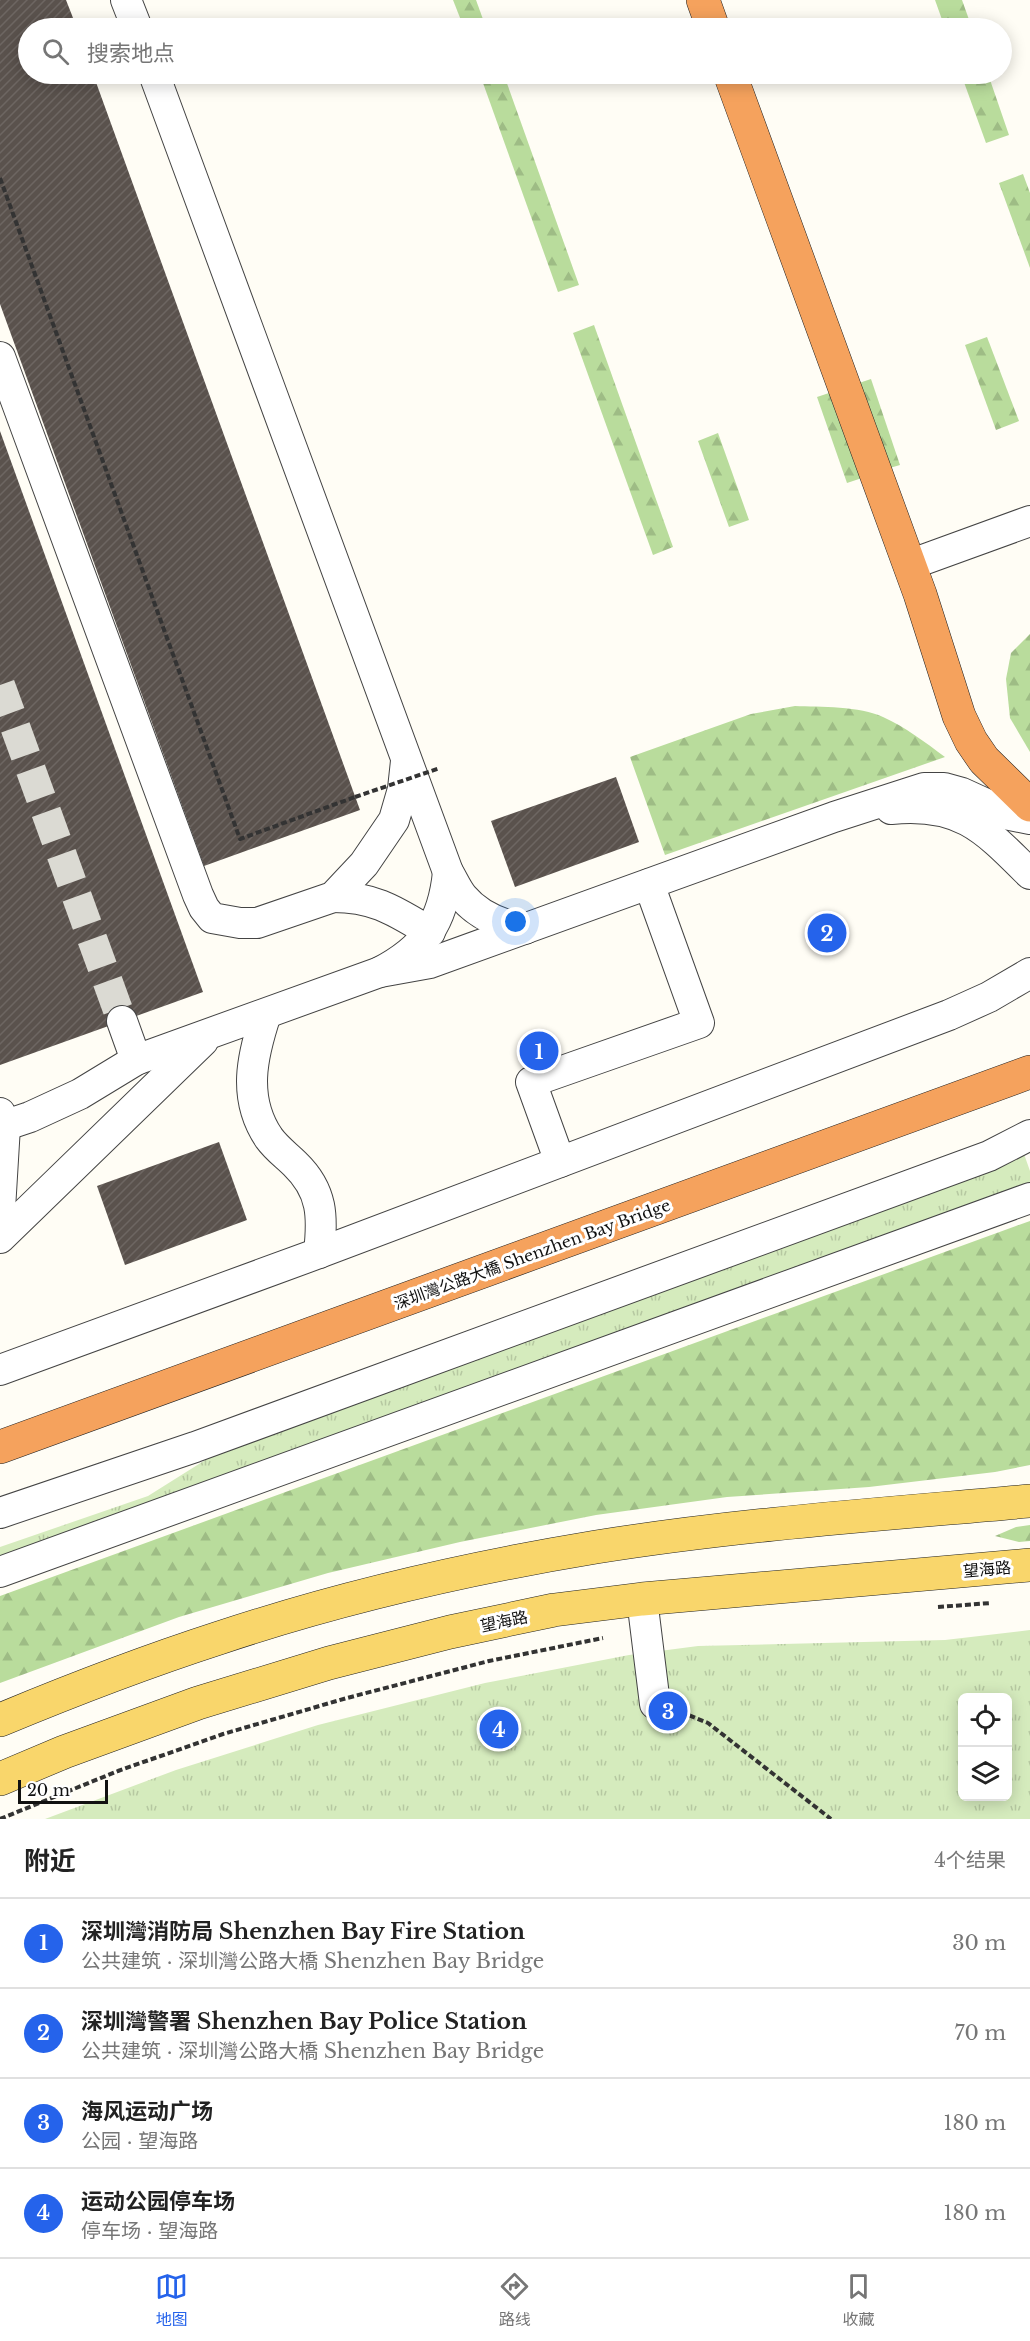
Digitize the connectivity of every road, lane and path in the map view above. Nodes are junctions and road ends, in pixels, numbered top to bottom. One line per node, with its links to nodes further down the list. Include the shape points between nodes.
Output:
1 (126, 0): 3 (lane)
2 (703, 0): 4 (highway)
3 (133, 18)
4 (709, 18)
5 (158, 84): 11 (lane)
6 (734, 84): 10 (highway)
7 (0, 178): 12 (path, bridge, via 240,839)
8 (0, 357): 19 (lane, via 204,908 212,918 257,923)
9 (1030, 521): 10 (lane)
10 (909, 565): 13 (highway, via 950,691 971,741 984,760)
11 (406, 755): 16 (lane); 19 (lane, via 403,789 394,820 364,864)
12 (440, 768)
13 (1030, 805)
14 (834, 818): 15 (lane, via 901,794 944,788 1010,815); 17 (lane, via 902,808 945,811 982,829); 18 (lane)
15 (1030, 819)
16 (448, 872): 20 (lane, via 462,896 482,913); 21 (lane, via 441,912)
17 (1030, 874)
18 (649, 884): 20 (lane); 31 (lane, via 699,1023 531,1082)
19 (333, 897): 21 (lane, via 373,901)
20 (525, 929): 22 (lane, via 430,963)
21 (430, 932): 22 (lane, via 402,961)
22 (380, 972): 24 (lane)
23 (1030, 973): 31 (lane, via 949,1015)
24 (266, 1014): 26 (lane); 35 (lane, via 252,1062 254,1101 268,1137 315,1190 321,1207)
25 (122, 1021): 27 (lane)
26 (209, 1035): 27 (lane); 34 (lane)
27 (136, 1060): 29 (lane, via 80,1094)
28 (1030, 1072): 37 (highway, 深圳灣公路大橋 Shenzhen Bay Bridge)
29 (2, 1122): 33 (lane)
30 (1030, 1135): 39 (lane, via 967,1165 195,1447)
31 (560, 1162): 35 (lane)
32 (1030, 1198): 41 (lane)
33 (0, 1209)
34 (0, 1238)
35 (319, 1253): 36 (lane)
36 (0, 1370)
37 (13, 1438)
38 (1030, 1501): 46 (main road, via 717,1531 506,1564 376,1593 221,1637)
39 (0, 1513)
40 (1030, 1565): 44 (main road, 望海路)
41 (0, 1572)
42 (994, 1602): 43 (path)
43 (937, 1608)
44 (644, 1614): 45 (lane); 47 (main road, 望海路, via 554,1610 329,1663 198,1703); 48 (path, via 223,1734)
45 (655, 1704): 49 (path, via 708,1724)
46 (0, 1720)
47 (0, 1779)
48 (0, 1819)
49 (831, 1819)

